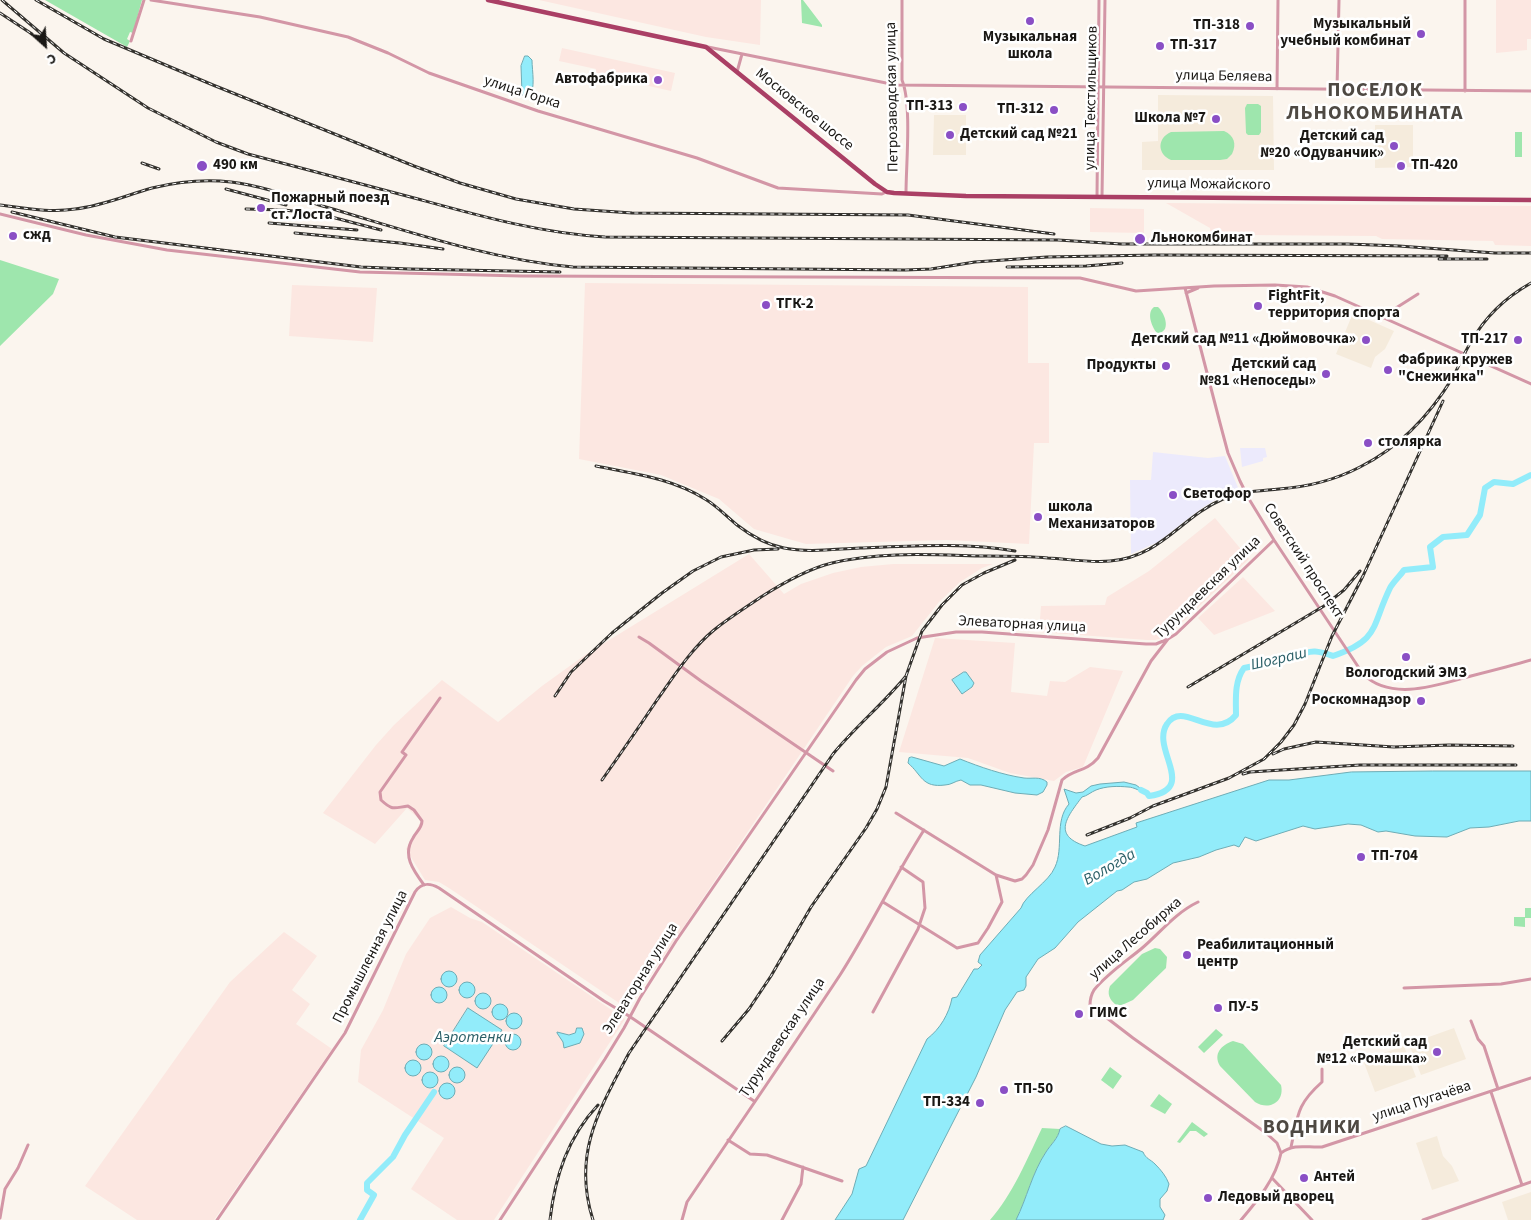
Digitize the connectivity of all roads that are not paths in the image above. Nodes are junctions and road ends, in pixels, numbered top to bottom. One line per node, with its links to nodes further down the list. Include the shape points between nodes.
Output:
1 (144, 0): 10 (street)
2 (151, 0): 21 (street, улица Горка, via 260,17 348,37 429,73 538,111 697,158 778,188)
3 (488, 0): 11 (main road, Московское шоссе)
4 (902, 0): 14 (street, Петрозаводская улица)
5 (1099, 0): 15 (street, улица Текстильщиков)
6 (1105, 0): 16 (street, улица Текстильщиков)
7 (1278, 0): 17 (street)
8 (1338, 0): 18 (street)
9 (1465, 0): 20 (street)
10 (132, 40)
11 (706, 47): 12 (street, Московское шоссе); 13 (main road, Московское шоссе)
12 (742, 54): 13 (street); 14 (street, Московское шоссе)
13 (736, 72): 21 (main road, Московское шоссе)
14 (904, 86): 15 (street, Московское шоссе); 22 (street, Петрозаводская улица)
15 (1098, 86): 16 (street, улица Беляева); 23 (street, улица Текстильщиков)
16 (1103, 86): 17 (street, улица Беляева); 23 (street, улица Текстильщиков)
17 (1277, 89): 18 (street, улица Беляева)
18 (1337, 90): 20 (street, улица Беляева)
19 (1531, 90): 20 (street, улица Беляева)
20 (1465, 91)
21 (886, 192): 22 (main road, улица Можайского)
22 (906, 194): 23 (main road, улица Можайского)
23 (1100, 197): 24 (main road, улица Можайского)
24 (1531, 200)
25 (0, 214): 27 (street, via 167,250 360,272 521,276 1080,278 1136,291)
26 (1203, 286): 27 (street); 28 (street); 30 (street, via 1307,287)
27 (1185, 288): 28 (street, Советский проспект)
28 (1186, 293): 32 (street, Советский проспект, via 1228,452 1245,492)
29 (1418, 294): 30 (street)
30 (1384, 318): 31 (street)
31 (1531, 384)
32 (1274, 540): 34 (street, Турундаевская улица); 35 (street, Советский проспект, via 1363,674 1373,682 1390,687 1418,688)
33 (639, 637): 37 (street)
34 (1168, 639): 37 (street, Элеваторная улица, via 1146,644 969,632 920,637 901,644 865,669); 42 (street, Турундаевская улица, via 1151,661 1098,758 1084,770 1069,774 1062,780 1048,830 1026,875 1015,881)
35 (1531, 660)
36 (440, 698): 43 (street, via 402,752 406,755 380,792 381,800 389,807 408,806 422,821 407,853)
37 (806, 752): 38 (street); 50 (street, Элеваторная улица, via 676,941)
38 (833, 771)
39 (896, 813): 40 (street)
40 (924, 830): 41 (street, Турундаевская улица); 42 (street)
41 (901, 867): 44 (street, Турундаевская улица); 46 (street, via 923,882 925,908)
42 (996, 875): 46 (street, via 1002,902 978,942 958,948)
43 (424, 885): 50 (street, Промышленная улица, via 440,888); 67 (street, Промышленная улица, via 416,892 336,1047)
44 (882, 902): 46 (street); 56 (street, Турундаевская улица, via 841,973)
45 (1198, 902): 60 (street, улица Лесобиржа, via 1185,908 1112,972 1093,992 1090,1005 1266,1133)
46 (919, 925): 49 (street)
47 (1531, 979): 48 (street, via 1501,984)
48 (1404, 988)
49 (873, 1012)
50 (629, 1016): 56 (street, Промышленная улица); 68 (street, Элеваторная улица, via 605,1059)
51 (1471, 1021): 54 (street, via 1484,1046)
52 (1322, 1069): 59 (street, via 1322,1082 1303,1101)
53 (1531, 1078): 54 (street, улица Пугачёва)
54 (1498, 1089): 55 (street, улица Пугачёва)
55 (1491, 1092): 59 (street, улица Пугачёва, via 1322,1147); 65 (street)
56 (754, 1101): 57 (street, Турундаевская улица)
57 (728, 1140): 61 (street, via 750,1154 767,1155); 69 (street, Турундаевская улица, via 687,1202)
58 (28, 1145): 66 (street, via 5,1189)
59 (1291, 1147): 60 (street, улица Пугачёва)
60 (1282, 1152): 62 (street)
61 (803, 1167): 63 (street); 70 (street, via 801,1184)
62 (1272, 1178): 71 (street); 72 (street)
63 (842, 1181)
64 (1531, 1182): 65 (street)
65 (1522, 1185): 73 (street)
66 (0, 1218)
67 (217, 1220)
68 (500, 1220)
69 (682, 1220)
70 (782, 1220)
71 (1241, 1220)
72 (1312, 1220)
73 (1423, 1220)

